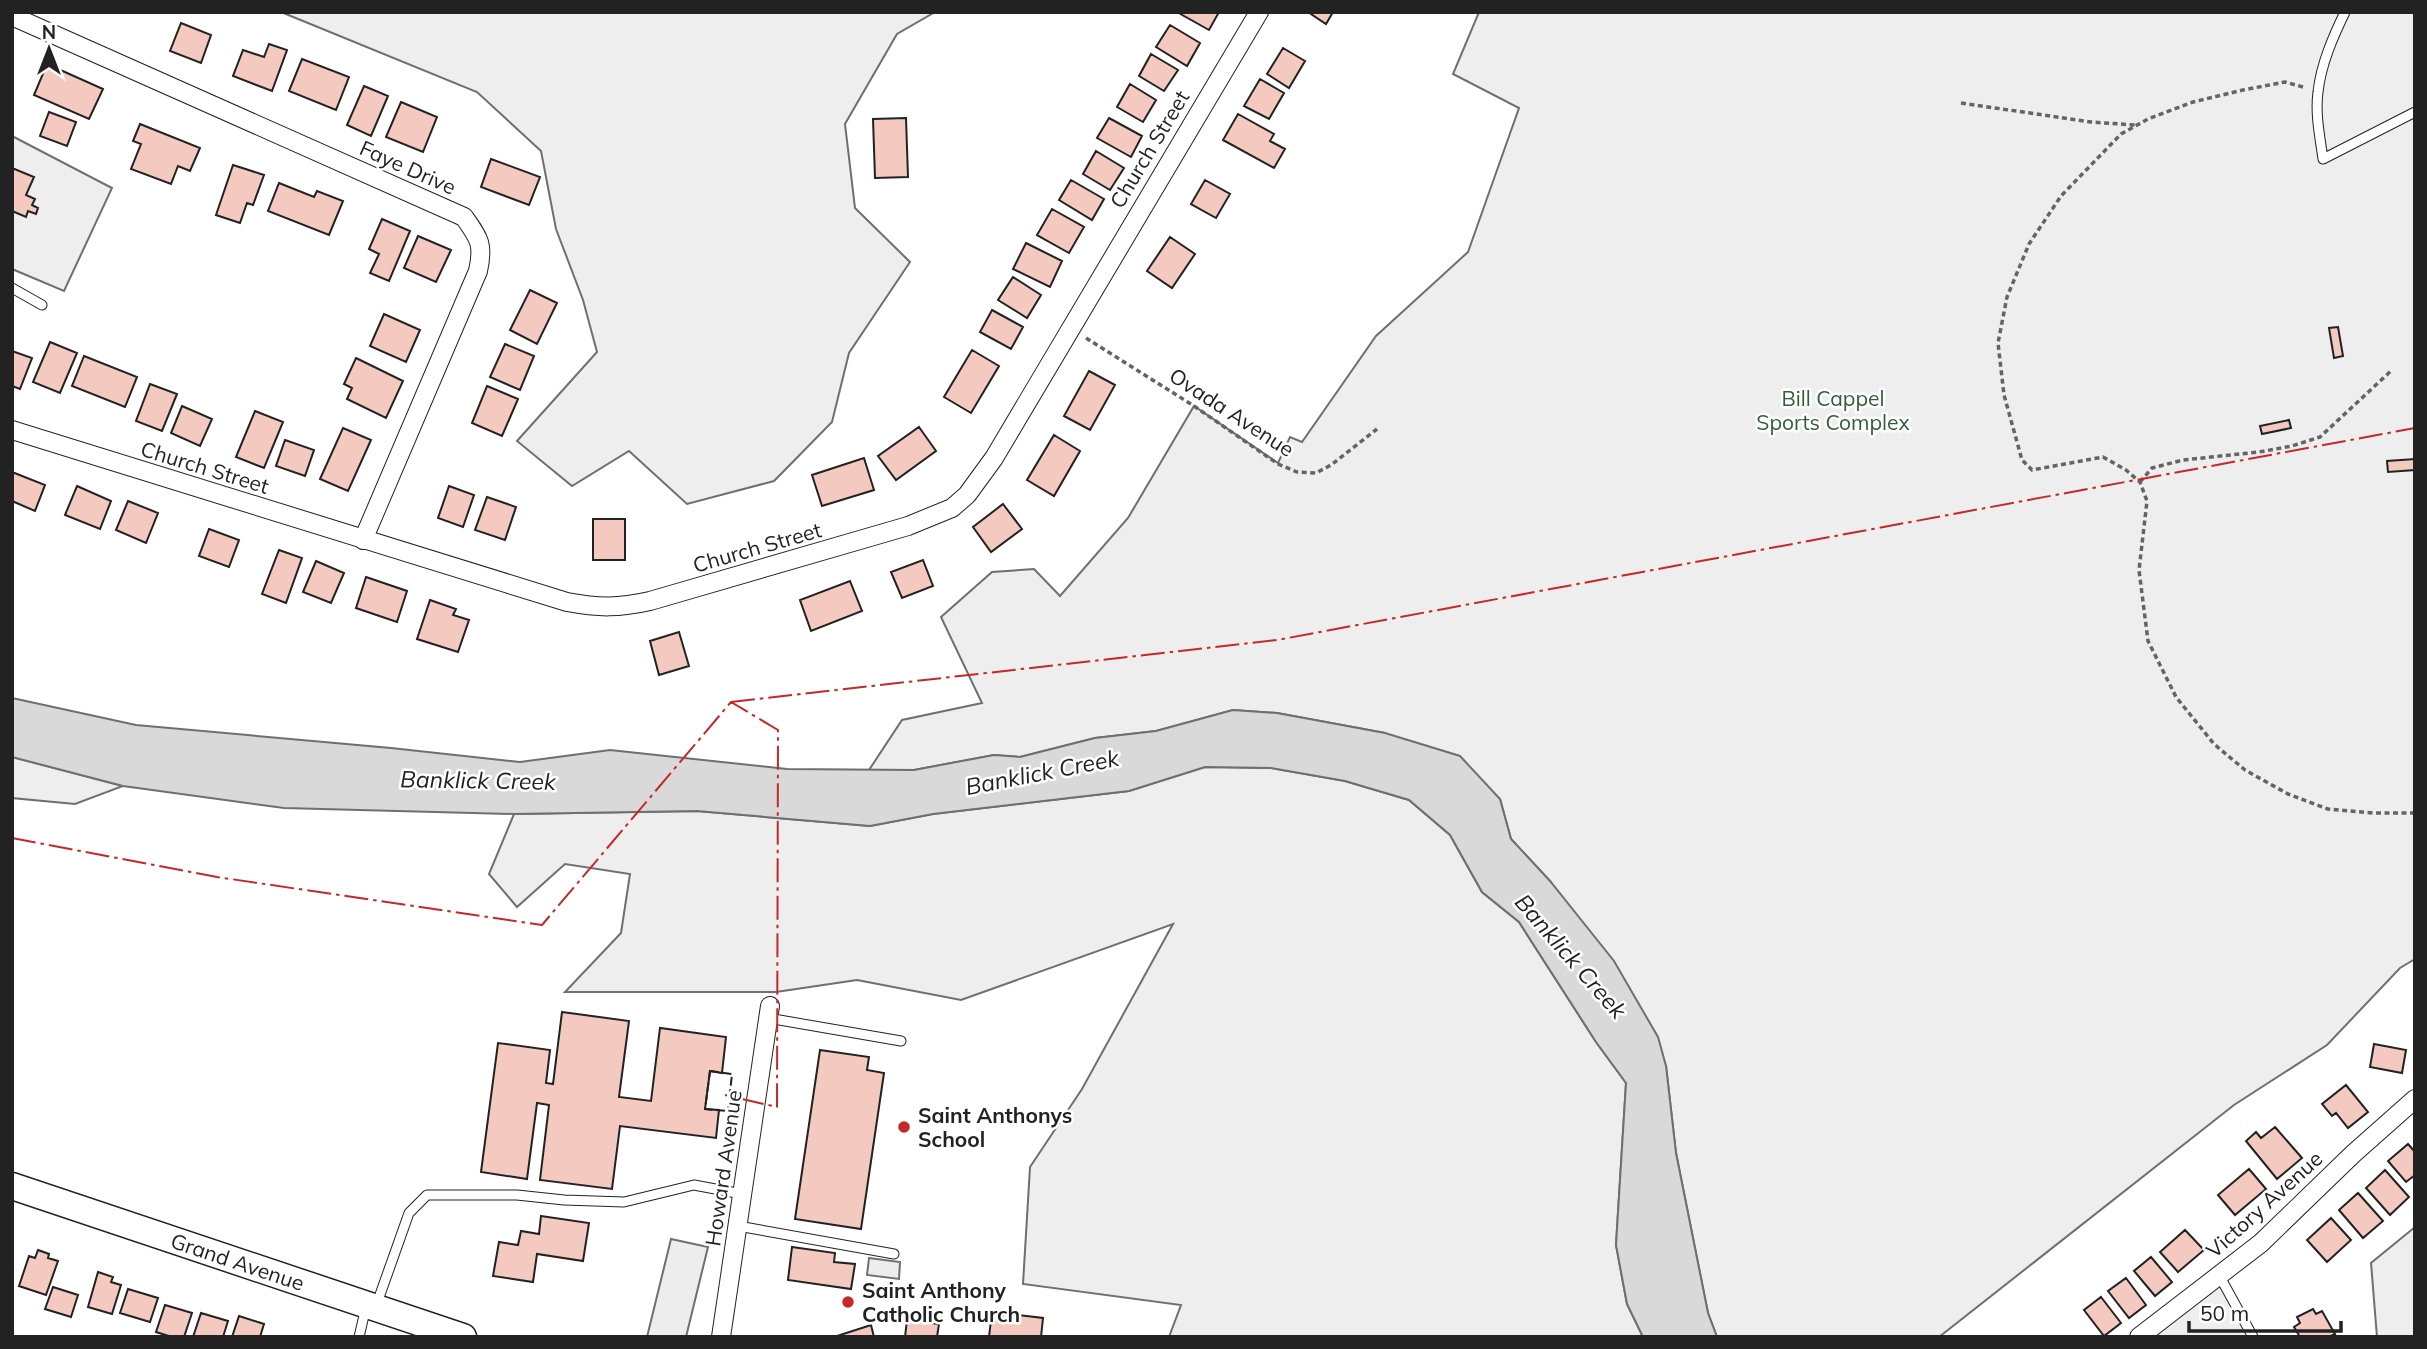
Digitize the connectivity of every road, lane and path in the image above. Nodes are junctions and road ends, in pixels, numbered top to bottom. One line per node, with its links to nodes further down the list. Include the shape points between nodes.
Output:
1 (1259, 12): 10 (street, Church Street)
2 (2345, 12): 4 (lane, via 2326,57)
3 (12, 16): 15 (street, Faye Drive, via 464,217 480,239 478,271)
4 (2318, 92): 6 (lane, via 2323,159); 7 (path, via 2285,82 2193,102)
5 (1961, 103): 7 (path)
6 (2415, 112)
7 (2137, 125): 14 (path, via 2121,134 2061,196 2029,244 2007,297 1998,343 2004,395 2022,460 2032,470 2103,457)
8 (12, 288): 9 (lane)
9 (42, 305)
10 (1070, 328): 12 (path, Ovada Avenue, via 1297,472 1316,473 1331,465); 15 (street, Church Street, via 994,458 967,495 952,508 908,526 650,601 599,608)
11 (2392, 370): 14 (path, via 2320,437 2259,452 2183,460 2152,468)
12 (1377, 429)
13 (12, 430): 15 (street, Church Street)
14 (2140, 482): 16 (path, via 2147,501 2139,570 2148,640 2176,697 2214,744 2288,794 2328,809)
15 (363, 540)
16 (2415, 813)
17 (769, 1012): 18 (lane); 21 (street, Howard Avenue)
18 (901, 1041)
19 (2415, 1098): 24 (street, Victory Avenue, via 2261,1243)
20 (12, 1186): 25 (street, Grand Avenue)
21 (742, 1194): 22 (street, Howard Avenue); 25 (lane, via 694,1185 624,1202 427,1195 409,1213)
22 (738, 1226): 23 (lane); 28 (street, Howard Avenue)
23 (894, 1254)
24 (2219, 1275): 29 (street, Victory Avenue); 30 (lane)
25 (371, 1307): 26 (lane); 27 (street, Grand Avenue)
26 (359, 1337)
27 (463, 1337)
28 (721, 1337)
29 (2138, 1337)
30 (2253, 1337)

